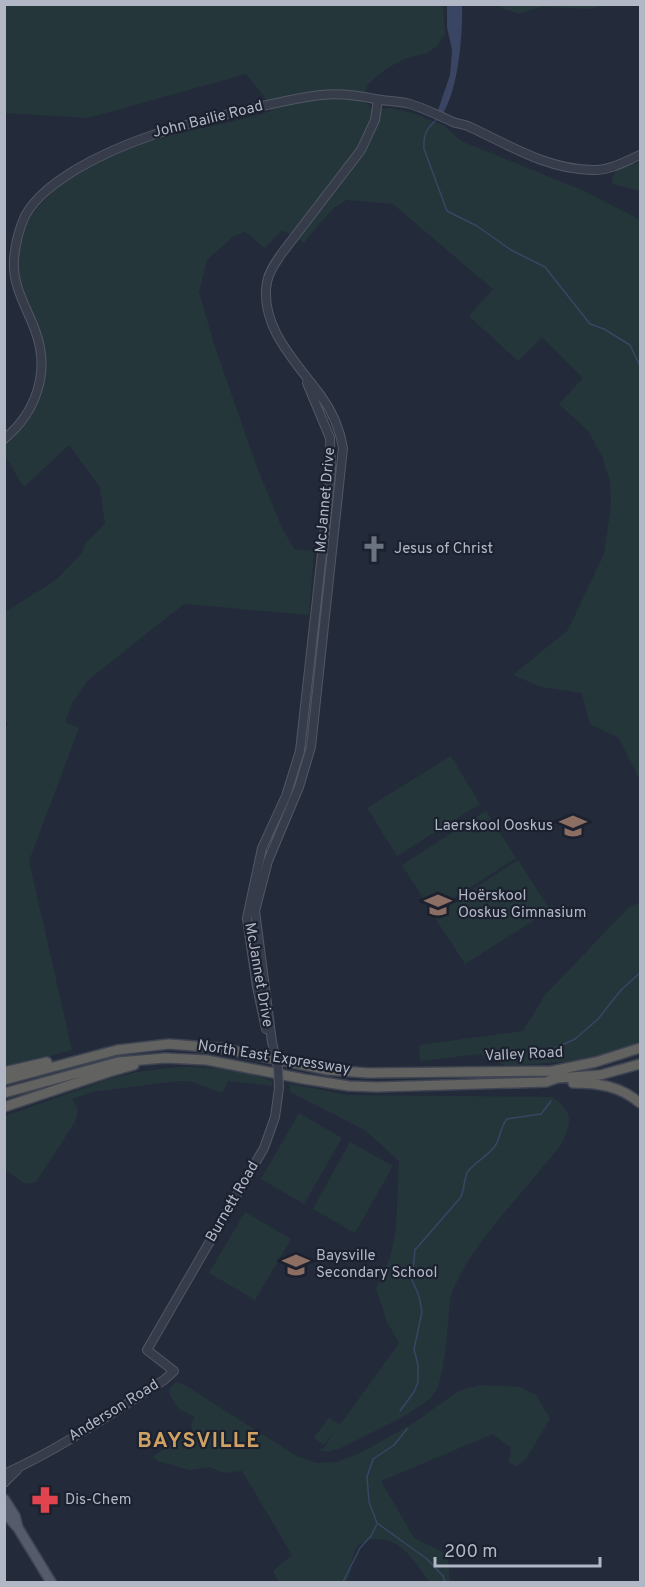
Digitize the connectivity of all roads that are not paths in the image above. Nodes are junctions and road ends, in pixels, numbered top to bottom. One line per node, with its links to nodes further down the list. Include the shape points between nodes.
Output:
1 (378, 100): 2 (street, John Bailie Road, via 407,103 467,125 552,164 594,170); 3 (street, John Bailie Road, via 356,94 298,98 162,130 99,156 49,188 26,215 18,234 14,262 18,292 40,345 40,382 29,412); 4 (street, McJannet Drive, via 375,120 361,150 282,253 268,280 269,318 322,398 338,428 343,448 310,747 299,787)
2 (640, 155)
3 (4, 439)
4 (253, 898): 5 (street, McJannet Drive); 6 (street, McJannet Drive, via 247,918)
5 (265, 988): 6 (street); 7 (street, McJannet Drive)
6 (261, 1005): 7 (street, McJannet Drive)
7 (272, 1042): 20 (street, Burnett Road, bridge, via 279,1068 279,1088 275,1117 264,1148 147,1350)
8 (640, 1048): 13 (highway, Valley Road, via 552,1071)
9 (150, 1059): 16 (highway, North East Expressway, via 207,1060 349,1086); 17 (highway, North East Expressway, via 118,1062); 19 (highway)
10 (76, 1060): 12 (highway, via 63,1058); 13 (highway, North East Expressway, via 144,1046 198,1045 328,1070); 14 (highway, North East Expressway)
11 (640, 1064): 15 (highway, Valley Road, via 600,1075)
12 (4, 1072)
13 (406, 1073)
14 (4, 1080)
15 (546, 1082): 16 (highway, Valley Road); 18 (highway, via 609,1086)
16 (435, 1084)
17 (4, 1093)
18 (640, 1103)
19 (4, 1107)
20 (174, 1371): 21 (street, Anderson Road)
21 (18, 1469): 22 (street); 23 (street)
22 (4, 1474)
23 (4, 1483)
24 (4, 1498): 26 (main road)
25 (4, 1512): 26 (main road)
26 (18, 1528): 27 (main road)
27 (51, 1582)

